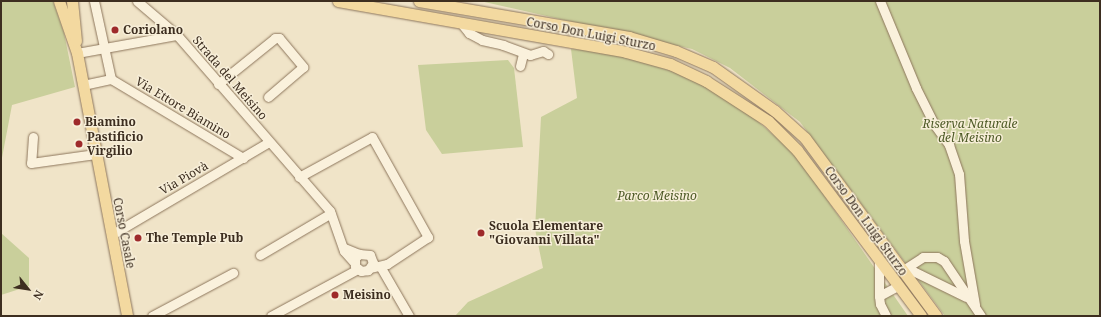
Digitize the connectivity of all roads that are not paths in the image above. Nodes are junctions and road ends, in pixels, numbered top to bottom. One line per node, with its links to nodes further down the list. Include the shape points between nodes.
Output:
1 (59, 1): 11 (main road, Corso Casale)
2 (94, 1): 10 (street)
3 (137, 1): 9 (street, Strada del Meisino)
4 (338, 1): 8 (main road, Corso Don Luigi Sturzo)
5 (419, 1): 32 (main road, Corso Don Luigi Sturzo, via 630,37 713,67 776,111 805,138)
6 (880, 1): 36 (street, via 916,88 934,124 949,145 959,174)
7 (74, 3): 11 (main road, Corso Casale)
8 (461, 23): 12 (street, via 469,33 482,40 503,45); 28 (main road, Corso Don Luigi Sturzo, via 626,52 670,64 706,81 768,121 797,150)
9 (176, 35): 10 (street); 16 (street, Strada del Meisino)
10 (104, 50): 11 (street); 15 (street)
11 (77, 53): 17 (main road, Corso Casale)
12 (523, 54): 13 (street); 14 (street)
13 (548, 54)
14 (520, 66)
15 (111, 80): 17 (street); 22 (street, Via Ettore Biamino)
16 (218, 84): 18 (street, via 275,38 279,38 303,67); 20 (street, Strada del Meisino)
17 (83, 85): 21 (main road, Corso Casale)
18 (268, 97)
19 (33, 137): 21 (street, via 31,163)
20 (269, 142): 22 (street, Via Piovà); 23 (street, Strada del Meisino)
21 (95, 154): 25 (main road, Corso Casale)
22 (243, 158): 25 (street, Via Piovà)
23 (299, 177): 24 (street, Strada del Meisino); 27 (street, via 372,137 428,237)
24 (331, 213): 26 (street); 29 (street, Strada del Meisino, via 342,246)
25 (111, 235): 37 (main road, Corso Casale)
26 (260, 255)
27 (393, 258): 30 (street); 31 (street)
28 (879, 260): 34 (main road, Corso Don Luigi Sturzo); 35 (street)
29 (357, 262): 30 (street, via 364,271); 30 (street, via 368,253); 39 (street)
30 (372, 264): 31 (street)
31 (380, 266): 40 (street)
32 (903, 270): 36 (street, via 913,271); 36 (street, via 923,257 937,257 949,267); 43 (main road, Corso Don Luigi Sturzo)
33 (233, 273): 38 (street)
34 (898, 286): 35 (street); 42 (main road, Corso Don Luigi Sturzo)
35 (879, 296): 41 (street)
36 (972, 302): 44 (street)
37 (127, 316)
38 (152, 316)
39 (270, 316)
40 (409, 316)
41 (886, 316)
42 (921, 316)
43 (936, 316)
44 (982, 316)

